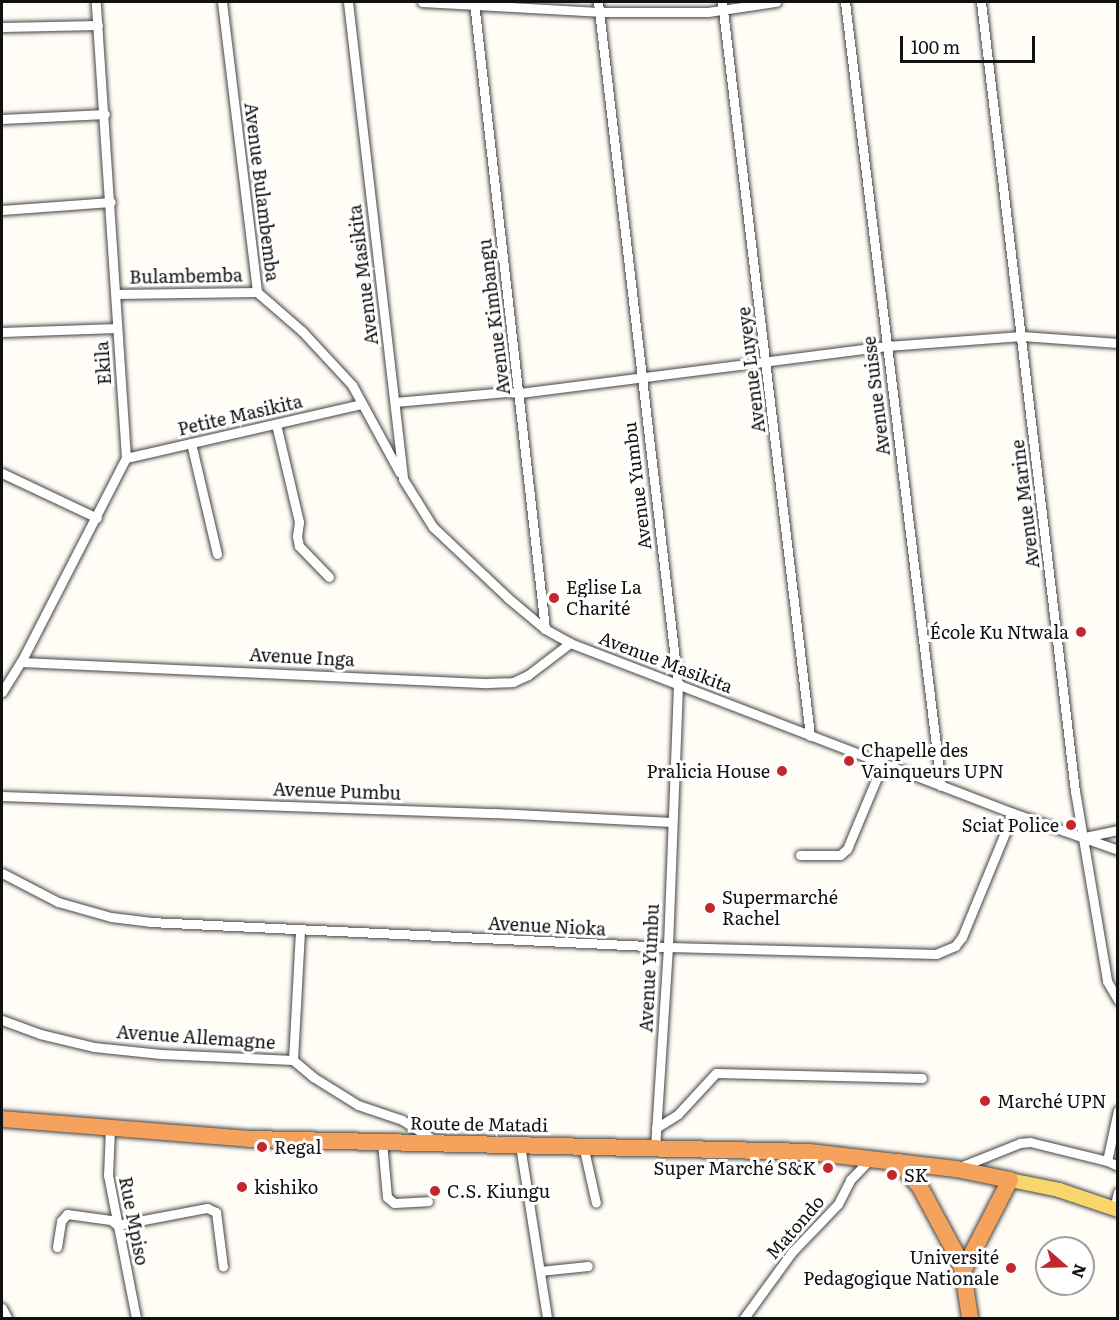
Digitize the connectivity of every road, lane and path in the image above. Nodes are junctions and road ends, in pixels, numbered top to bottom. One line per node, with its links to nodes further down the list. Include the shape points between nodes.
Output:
1 (96, 2): 12 (street, Ekila)
2 (222, 2): 18 (street, Avenue Bulambemba)
3 (348, 2): 28 (street, Avenue Masikita)
4 (422, 2): 9 (street)
5 (598, 2): 11 (street, Avenue Yumbu)
6 (776, 2): 10 (street)
7 (845, 2): 24 (street, Avenue Suisse, via 868,169)
8 (981, 2): 22 (street, Avenue Marine)
9 (475, 3): 11 (street); 27 (street, Avenue Kimbangu)
10 (723, 5): 11 (street, via 708,12); 25 (street, Avenue Luyeye)
11 (599, 12): 26 (street, Avenue Yumbu)
12 (98, 25): 13 (street); 14 (street, Ekila)
13 (2, 27)
14 (105, 114): 15 (street); 16 (street, Ekila)
15 (2, 119)
16 (111, 202): 17 (street); 19 (street, Ekila)
17 (2, 210)
18 (257, 292): 19 (street, Bulambemba); 29 (street, Avenue Bulambemba, via 330,359)
19 (116, 294): 20 (street, Ekila)
20 (117, 328): 21 (street); 32 (street, Ekila)
21 (2, 332)
22 (1022, 336): 23 (street); 24 (street); 50 (street, Avenue Marine)
23 (1118, 343)
24 (886, 346): 25 (street); 45 (street, Avenue Suisse)
25 (767, 363): 26 (street); 43 (street, Avenue Luyeye)
26 (641, 378): 27 (street); 41 (street, Avenue Yumbu)
27 (520, 393): 28 (street); 38 (street, Avenue Kimbangu)
28 (395, 402): 34 (street, Avenue Masikita)
29 (362, 404): 30 (street, Petite Masikita); 34 (street, Avenue Bulambemba)
30 (276, 424): 31 (street, Petite Masikita); 37 (street, via 299,522 299,546)
31 (191, 443): 32 (street, Petite Masikita); 36 (street)
32 (126, 458): 35 (street, Ekila)
33 (2, 473): 35 (street)
34 (403, 478): 38 (street, Avenue Masikita, via 433,527)
35 (97, 518): 40 (street, Ekila)
36 (217, 554)
37 (329, 577)
38 (545, 629): 39 (street, Avenue Masikita)
39 (570, 643): 40 (street, Avenue Inga, via 528,675 513,682 488,683); 41 (street, Avenue Masikita)
40 (21, 662): 42 (street, Ekila)
41 (678, 685): 43 (street, Avenue Masikita); 48 (street, Avenue Yumbu)
42 (2, 692)
43 (810, 736): 44 (street, Avenue Masikita)
44 (883, 763): 45 (street, Avenue Masikita); 52 (street, via 847,849 840,855)
45 (941, 786): 47 (street, Avenue Masikita)
46 (2, 796): 48 (street, Avenue Pumbu)
47 (1013, 813): 50 (street, Avenue Masikita); 55 (street, Avenue Nioka, via 962,937 946,951 936,954)
48 (672, 822): 55 (street, Avenue Yumbu)
49 (1118, 830): 50 (street)
50 (1083, 837): 51 (street, Avenue Masikita); 56 (street, Avenue Marine, via 1107,981)
51 (1118, 850)
52 (800, 855)
53 (2, 873): 54 (street, Avenue Nioka, via 58,902 111,917)
54 (300, 931): 55 (street, Avenue Nioka); 58 (street)
55 (668, 947): 63 (street, Avenue Yumbu)
56 (1118, 1000)
57 (2, 1020): 58 (street, Avenue Allemagne, via 94,1047)
58 (293, 1060): 65 (street, Avenue Allemagne, via 358,1105 402,1120)
59 (922, 1078): 63 (street, via 716,1073 678,1114)
60 (1118, 1110): 70 (street)
61 (2, 1119): 62 (highway, Route de Matadi)
62 (110, 1128): 64 (highway, Route de Matadi, via 206,1138); 79 (street, Rue Mpiso, via 108,1175)
63 (656, 1128): 68 (street, Avenue Yumbu)
64 (382, 1142): 65 (highway, Route de Matadi); 76 (street, via 387,1197 394,1203)
65 (441, 1143): 66 (highway, Route de Matadi)
66 (520, 1145): 67 (highway, Route de Matadi); 83 (street)
67 (583, 1146): 68 (highway, Route de Matadi); 77 (street)
68 (655, 1148): 69 (highway, Route de Matadi, via 809,1152)
69 (872, 1158): 71 (highway, Route de Matadi); 89 (street, Matondo, via 850,1180 838,1204 792,1252)
70 (1107, 1161): 72 (street); 73 (street, via 1020,1143)
71 (900, 1162): 73 (highway, Route de Matadi); 84 (highway, via 943,1226)
72 (1118, 1166)
73 (956, 1169): 74 (highway, Route de Matadi)
74 (1010, 1180): 78 (main road, via 1059,1190); 84 (highway)
75 (1118, 1192): 78 (street)
76 (428, 1201)
77 (596, 1203)
78 (1116, 1209)
79 (117, 1225): 80 (street, via 111,1220 67,1214 61,1221); 82 (street, via 210,1208 216,1212); 87 (street, Rue Mpiso)
80 (57, 1247)
81 (588, 1266): 83 (street)
82 (223, 1267)
83 (540, 1270): 88 (street)
84 (963, 1271): 90 (highway)
85 (2, 1308): 86 (street)
86 (7, 1318)
87 (136, 1318)
88 (547, 1318)
89 (744, 1318)
90 (970, 1318)

